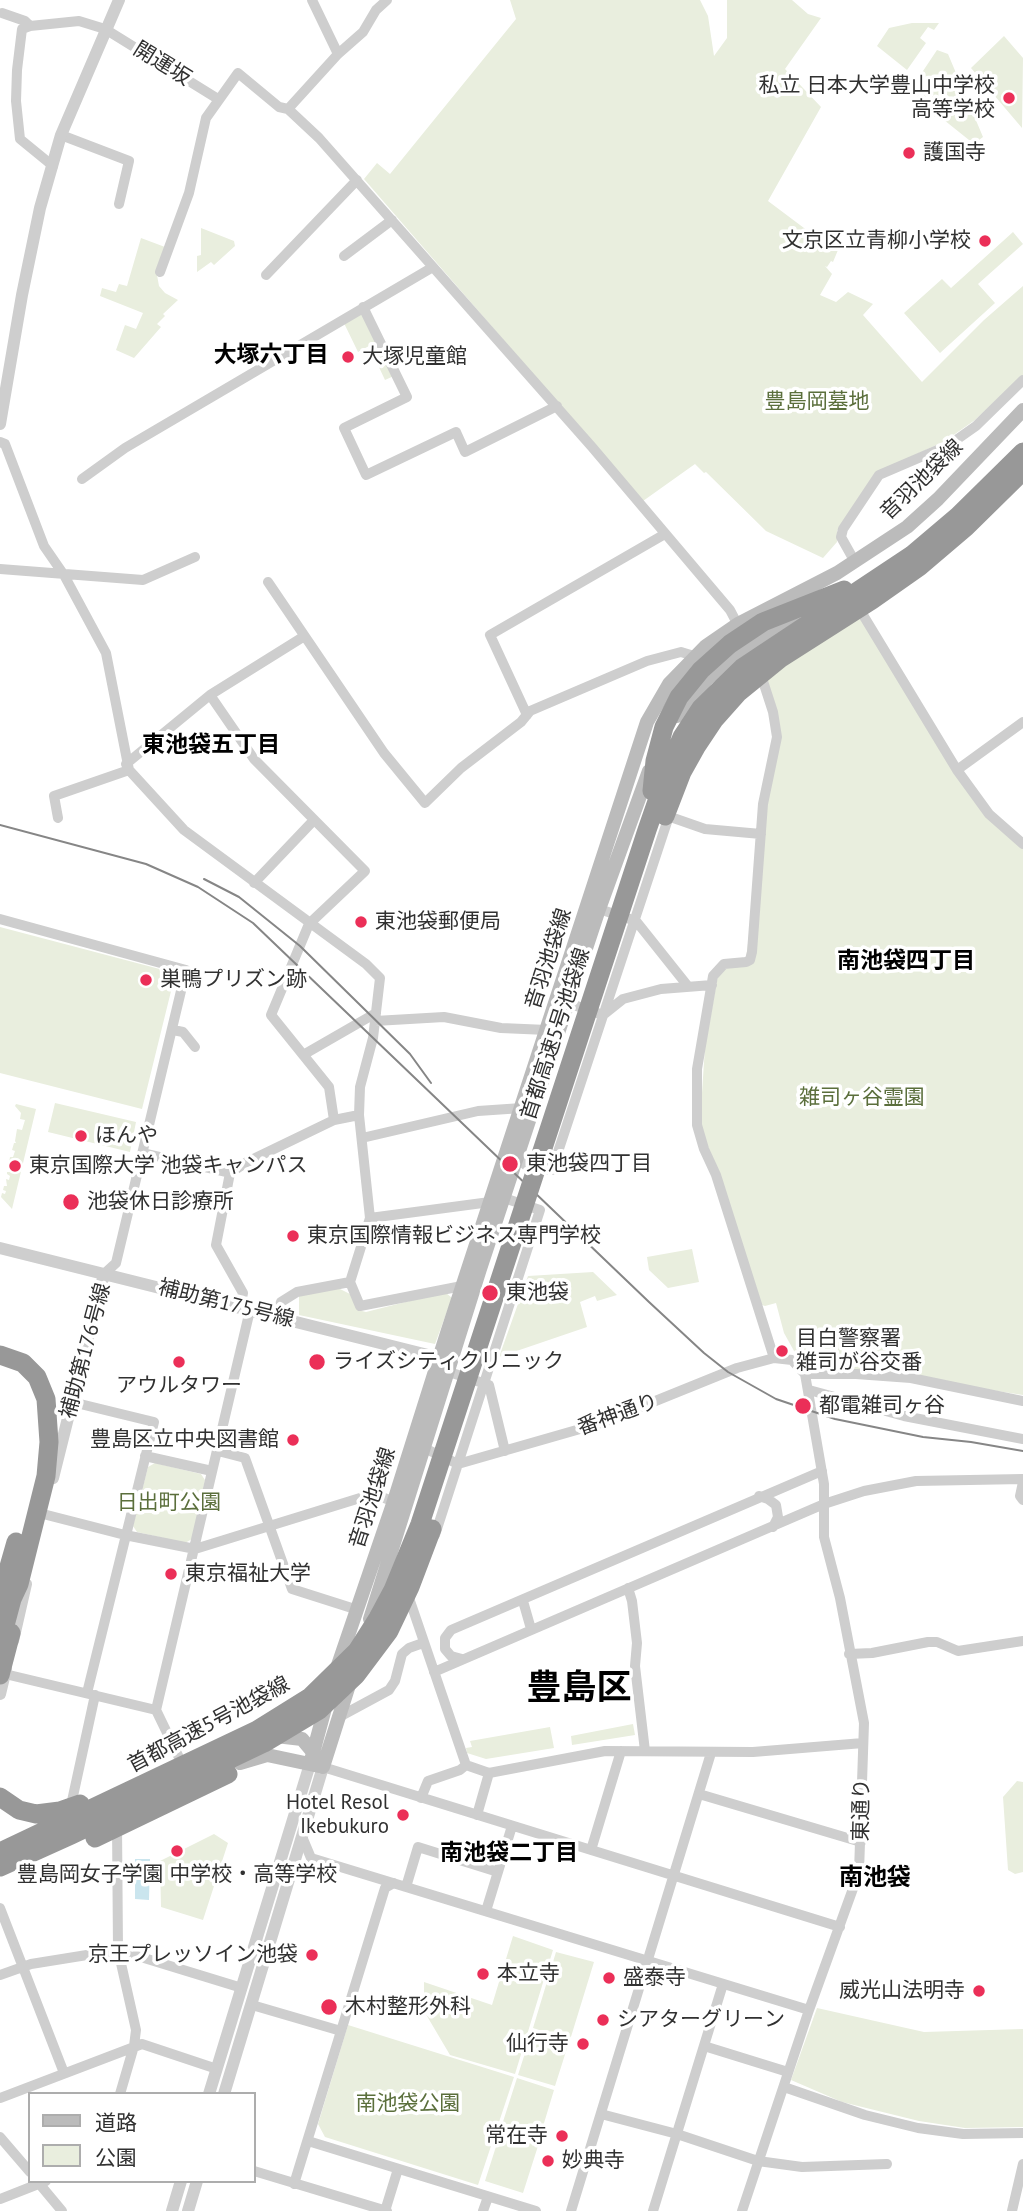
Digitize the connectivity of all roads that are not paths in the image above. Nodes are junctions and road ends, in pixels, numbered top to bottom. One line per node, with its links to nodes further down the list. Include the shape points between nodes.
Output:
1 (119, 0): 6 (street)
2 (312, 0): 7 (street)
3 (387, 0): 7 (street, via 363,32)
4 (2, 13): 5 (street)
5 (30, 26): 6 (street, 開運坂, via 79,21); 11 (street, via 22,29 17,70 20,139)
6 (105, 29): 8 (street, 開運坂); 10 (street)
7 (338, 54): 9 (street)
8 (218, 99): 9 (street, via 238,73 279,107); 17 (street, via 206,118 189,193)
9 (288, 108): 12 (street)
10 (61, 135): 11 (street); 13 (street, via 129,161)
11 (52, 166): 23 (street, via 32,242)
12 (357, 180): 14 (street); 18 (street)
13 (119, 204)
14 (392, 220): 15 (street); 16 (street)
15 (344, 256)
16 (433, 267): 19 (street); 21 (street)
17 (160, 272)
18 (266, 275)
19 (363, 307): 21 (street, via 407,397 344,428 366,475 456,432 465,452); 29 (street, via 125,448)
20 (1023, 380): 32 (street, via 976,426 949,445 879,475 843,529 841,537)
21 (557, 406): 30 (street)
22 (1023, 410): 32 (main road, 音羽池袋線, via 922,514)
23 (0, 424)
24 (0, 442): 35 (street, via 5,444 44,546)
25 (1023, 442): 37 (main road, 音羽池袋線, via 926,533)
26 (1023, 452): 140 (highway, 首都高速5号池袋線, bridge, via 958,516 888,572 757,657 713,695 691,723 675,750 647,830 420,1524 393,1590 357,1651 323,1686 276,1719)
27 (1023, 464): 38 (main road, 音羽池袋線, via 932,550)
28 (1023, 471): 134 (highway, 首都高速5号池袋線, bridge, via 919,567 752,680 695,747 670,802 417,1570 398,1614 373,1654 344,1688)
29 (82, 480)
30 (666, 534): 39 (street); 45 (street, via 490,635)
31 (195, 557): 35 (street, via 143,580)
32 (855, 562): 34 (main road, 音羽池袋線)
33 (0, 569): 35 (street)
34 (837, 573): 37 (street); 39 (main road, 音羽池袋線)
35 (64, 575): 47 (street, via 106,653)
36 (268, 582): 40 (street)
37 (846, 588): 38 (street); 41 (main road, 音羽池袋線)
38 (856, 603): 43 (main road, 音羽池袋線); 48 (street)
39 (738, 624): 41 (street); 42 (main road, 音羽池袋線)
40 (303, 637): 44 (street); 45 (street, via 425,803)
41 (748, 645): 43 (street); 49 (main road, 音羽池袋線, via 683,707 654,757)
42 (694, 656): 45 (street, via 681,652 648,661); 66 (main road, 音羽池袋線, via 669,684 647,722)
43 (761, 672): 49 (main road, 音羽池袋線, via 737,682 710,709); 50 (street, via 705,745); 53 (street, via 778,737)
44 (210, 695): 47 (street); 52 (street, via 254,759)
45 (527, 715)
46 (1023, 722): 48 (street)
47 (127, 767): 51 (street, via 54,796); 55 (street, via 184,830)
48 (957, 770): 54 (street, via 989,814)
49 (636, 803): 50 (street); 56 (main road, 音羽池袋線)
50 (668, 816): 53 (street, via 705,829); 58 (street)
51 (58, 818)
52 (314, 820): 55 (street); 59 (street, via 365,871)
53 (761, 834): 61 (street, via 750,960 720,967)
54 (1023, 844)
55 (254, 883): 59 (street)
56 (599, 909): 58 (street); 62 (main road, 音羽池袋線)
57 (0, 919): 65 (street, 補助第176号線, via 186,970)
58 (634, 921): 60 (street); 63 (street)
59 (309, 924): 64 (street, via 380,978); 68 (street, via 271,1015)
60 (687, 985): 61 (street); 63 (street, via 623,999)
61 (712, 985): 86 (street, via 697,1069 697,1125)
62 (568, 1003): 63 (street); 74 (main road, 音羽池袋線)
63 (603, 1015): 74 (street, via 552,1170 529,1168)
64 (376, 1017): 66 (street, via 444,1017 501,1028); 68 (street); 70 (street, via 360,1087)
65 (173, 1030): 67 (street, via 183,1032); 73 (street, 補助第176号線)
66 (547, 1030): 69 (main road, 音羽池袋線)
67 (195, 1047)
68 (303, 1055): 71 (street, via 329,1087)
69 (522, 1108): 72 (street, via 478,1111); 76 (main road, 音羽池袋線)
70 (359, 1115): 71 (street); 72 (street)
71 (334, 1120): 75 (street)
72 (362, 1138): 77 (street)
73 (144, 1153): 75 (street); 80 (street, 補助第176号線, via 116,1263)
74 (518, 1158): 76 (main road, 音羽池袋線)
75 (230, 1173): 84 (street, via 216,1245 243,1293)
76 (498, 1200): 77 (street); 79 (main road, 音羽池袋線); 82 (street, via 540,1210); 83 (main road, 音羽池袋線)
77 (370, 1218): 81 (street)
78 (0, 1248): 80 (street, 補助第175号線)
79 (480, 1269): 82 (street); 88 (main road, 音羽池袋線)
80 (104, 1274): 84 (street, 補助第175号線); 93 (street, 補助第176号線)
81 (350, 1282): 83 (street, via 360,1306); 85 (street, via 297,1292 281,1302)
82 (517, 1282): 90 (street)
83 (462, 1286): 88 (main road, 音羽池袋線)
84 (245, 1309): 85 (street, 補助第175号線); 96 (street)
85 (276, 1316): 88 (street, 補助第175号線)
86 (774, 1358): 89 (street, via 792,1360); 97 (street, 番神通り, via 737,1368 607,1421)
87 (7, 1361): 114 (highway, via 31,1370 43,1387 49,1427 46,1476); 117 (highway, via 38,1391 43,1416)
88 (447, 1363): 90 (street); 95 (main road, 音羽池袋線); 105 (main road, 音羽池袋線)
89 (805, 1374): 91 (street, 東通り); 92 (street, via 911,1378)
90 (484, 1384): 97 (street, via 489,1385); 99 (street)
91 (809, 1390): 94 (street, via 904,1416); 101 (street, 東通り)
92 (1023, 1401)
93 (72, 1402): 98 (street, via 153,1422); 107 (street, 補助第176号線)
94 (1023, 1439)
95 (424, 1448): 99 (street); 105 (main road, 音羽池袋線)
96 (218, 1451): 100 (street); 108 (street, via 246,1458)
97 (505, 1451): 99 (street, 番神通り)
98 (145, 1456): 100 (street); 110 (street)
99 (458, 1464): 115 (street)
100 (212, 1471): 111 (street)
101 (822, 1471): 103 (street); 106 (street, 東通り)
102 (1023, 1481): 104 (street); 106 (street, via 916,1481)
103 (759, 1496): 109 (street, via 776,1505 778,1517); 118 (street)
104 (1023, 1500)
105 (399, 1503): 108 (street, via 373,1494); 112 (main road, 音羽池袋線); 120 (main road, 音羽池袋線)
106 (824, 1504): 109 (street); 125 (street, 東通り, via 824,1537)
107 (43, 1514): 110 (street); 128 (street, 補助第176号線)
108 (269, 1526): 111 (street); 120 (street, via 292,1589)
109 (773, 1527): 116 (street)
110 (125, 1535): 111 (street); 131 (street)
111 (195, 1549): 132 (street)
112 (385, 1571): 113 (street); 133 (main road, 音羽池袋線)
113 (403, 1579): 115 (street); 119 (street)
114 (19, 1584): 124 (highway); 128 (highway)
115 (419, 1584): 119 (street)
116 (628, 1588): 121 (street); 138 (street)
117 (0, 1598)
118 (523, 1601): 121 (street); 126 (street, via 449,1633 445,1649)
119 (412, 1608): 123 (street)
120 (358, 1610): 129 (main road, 音羽池袋線)
121 (531, 1629): 126 (street)
122 (1023, 1641): 125 (street, via 958,1651 928,1642)
123 (423, 1643): 127 (street); 133 (street, via 402,1654 389,1690)
124 (0, 1644)
125 (849, 1654): 136 (street, 東通り, via 864,1723)
126 (462, 1659): 127 (street)
127 (434, 1672): 143 (street)
128 (2, 1674): 130 (street, 補助第176号線); 131 (street)
129 (333, 1679): 135 (main road, via 298,1708); 142 (main road, 音羽池袋線)
130 (0, 1694)
131 (91, 1694): 132 (street); 149 (street)
132 (156, 1710): 141 (street)
133 (339, 1717): 142 (main road, 音羽池袋線)
134 (303, 1721): 155 (highway, bridge, via 256,1759 74,1848 44,1855); 158 (highway, 首都高速5号池袋線, bridge)
135 (230, 1736): 141 (main road); 142 (main road, via 302,1739)
136 (863, 1744): 139 (street); 154 (street, 東通り)
137 (621, 1751): 138 (street); 144 (street); 156 (street)
138 (645, 1751): 139 (street)
139 (711, 1753): 146 (street)
140 (201, 1758): 147 (highway, bridge, via 60,1811 28,1813); 157 (highway, 首都高速5号池袋線, bridge)
141 (180, 1760): 145 (street); 149 (main road)
142 (316, 1761): 145 (main road, via 256,1757); 148 (street); 153 (street); 172 (street)
143 (466, 1765): 144 (street); 148 (street, via 428,1781)
144 (488, 1773): 150 (street)
145 (192, 1785): 151 (main road)
146 (699, 1794): 154 (street); 161 (street)
147 (0, 1797)
148 (421, 1798): 150 (street)
149 (70, 1813): 155 (main road)
150 (477, 1815): 152 (street)
151 (117, 1821): 160 (main road); 167 (street)
152 (512, 1826): 156 (street); 159 (street)
153 (303, 1839): 162 (street, via 311,1858); 173 (street)
154 (861, 1842): 166 (street, 東通り, via 859,1872)
155 (0, 1845)
156 (591, 1850): 161 (street)
157 (0, 1852)
158 (0, 1867)
159 (498, 1872): 163 (street, via 418,1847); 165 (street)
160 (0, 1874)
161 (675, 1876): 166 (street); 168 (street)
162 (394, 1883): 163 (street); 175 (street, via 385,1888)
163 (407, 1887): 165 (street)
164 (0, 1908): 169 (street)
165 (486, 1911): 168 (street)
166 (840, 1927): 174 (street, 東通り)
167 (118, 1950): 169 (street); 172 (street); 176 (street, via 136,2029)
168 (648, 1961): 171 (street); 186 (street)
169 (22, 1966): 170 (street); 180 (street)
170 (0, 1975)
171 (723, 1984): 174 (street); 177 (street)
172 (242, 1988): 178 (street)
173 (252, 2004): 175 (street); 184 (street)
174 (809, 2010): 179 (street, 東通り)
175 (341, 2032): 190 (street)
176 (134, 2046): 178 (street, via 142,2044); 180 (street); 182 (street)
177 (704, 2046): 179 (street); 188 (street)
178 (217, 2069): 183 (street)
179 (788, 2072): 181 (street, 東通り)
180 (64, 2073): 185 (street)
181 (783, 2087): 187 (street, via 918,2128 963,2134); 191 (street, 東通り)
182 (121, 2092)
183 (210, 2092)
184 (225, 2092)
185 (0, 2098)
186 (601, 2114): 188 (street); 210 (street)
187 (1023, 2133)
188 (677, 2134): 191 (street); 211 (street)
189 (0, 2137): 195 (street)
190 (308, 2141): 194 (street); 201 (street)
191 (758, 2161): 192 (street, via 802,2167); 212 (street, 東通り)
192 (887, 2164)
193 (1023, 2164): 213 (street)
194 (398, 2169): 202 (street); 207 (street)
195 (28, 2170)
196 (256, 2172): 201 (street)
197 (39, 2183): 203 (street)
198 (42, 2183): 204 (street)
199 (180, 2183): 205 (street)
200 (196, 2183): 206 (street)
201 (295, 2184): 207 (street)
202 (488, 2196): 208 (street); 209 (street)
203 (0, 2199)
204 (62, 2211)
205 (172, 2211)
206 (188, 2211)
207 (386, 2211)
208 (483, 2211)
209 (536, 2211)
210 (571, 2211)
211 (653, 2211)
212 (742, 2211)
213 (1012, 2211)

